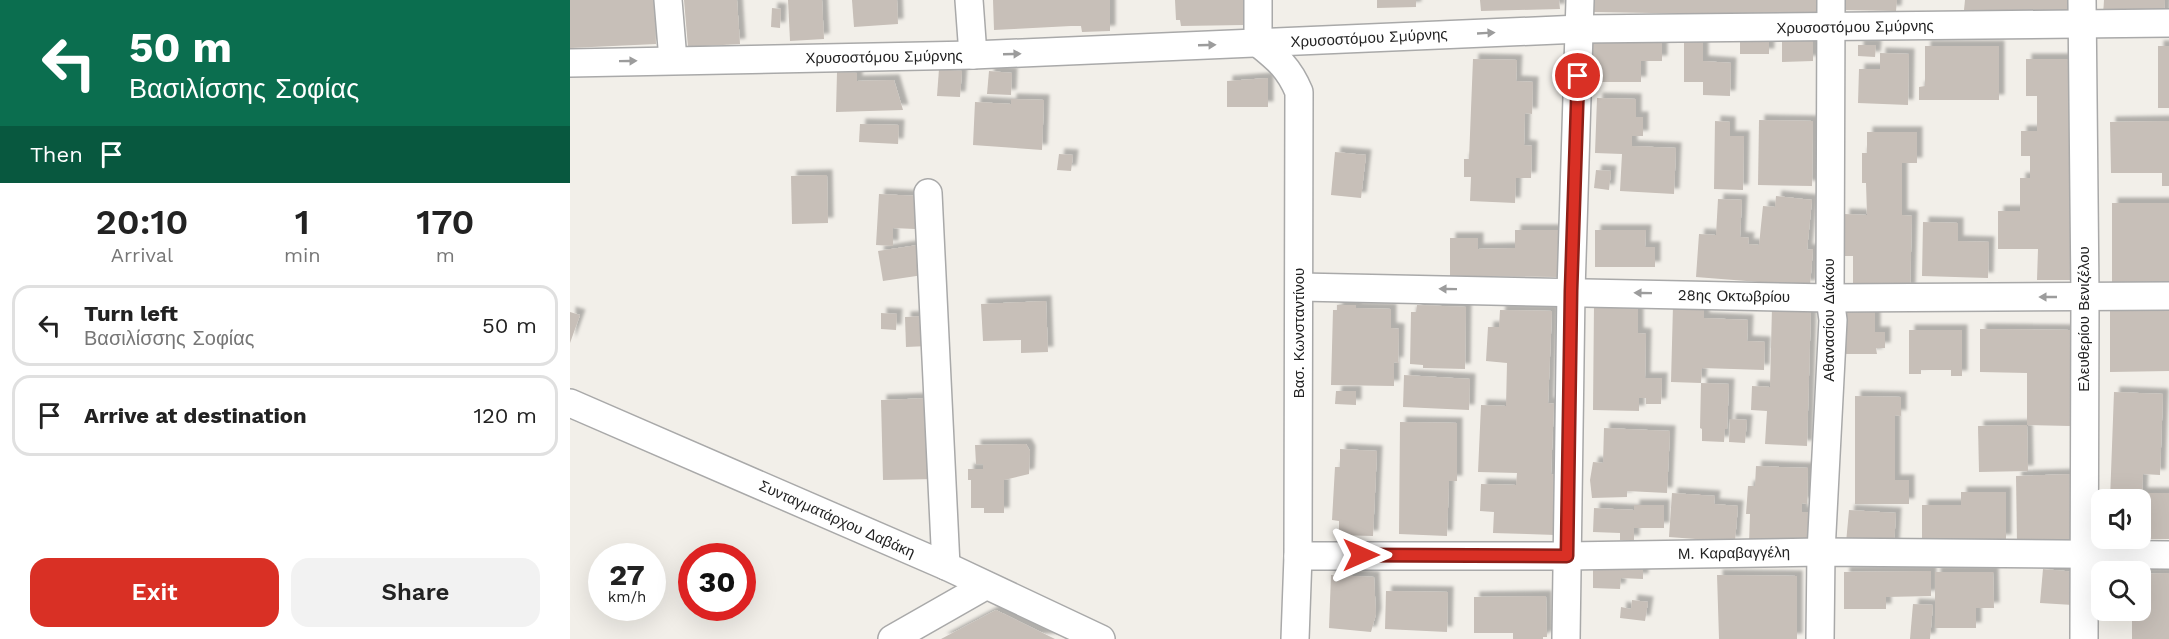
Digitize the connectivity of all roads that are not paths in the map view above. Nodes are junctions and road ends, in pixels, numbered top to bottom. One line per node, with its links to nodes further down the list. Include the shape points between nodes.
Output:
1 (668, 0): 12 (street)
2 (969, 0): 11 (street)
3 (1258, 0): 10 (street)
4 (1580, 0): 9 (street)
5 (1831, 0): 8 (street, Αθανασίου Διάκου)
6 (2082, 12): 7 (street, Χρυσοστόμου Σμύρνης); 8 (street, Χρυσοστόμου Σμύρνης); 17 (street, Ελευθερίου Βενιζέλου)
7 (2169, 23)
8 (1830, 27): 9 (street, Χρυσοστόμου Σμύρνης); 19 (street, Αθανασίου Διάκου)
9 (1580, 28): 10 (street, Χρυσοστόμου Σμύρνης, one-way to 9); 16 (street)
10 (1258, 43): 11 (street, Χρυσοστόμου Σμύρνης, one-way to 10); 15 (street, Βασ. Κωνσταντίνου, via 1291,74 1299,93)
11 (973, 56): 12 (street, Χρυσοστόμου Σμύρνης)
12 (673, 60): 13 (street, Χρυσοστόμου Σμύρνης, one-way to 12)
13 (570, 63)
14 (928, 193): 26 (street)
15 (1300, 287): 16 (street, 28ης Οκτωβρίου, one-way to 15); 24 (street, Βασ. Κωνσταντίνου)
16 (1571, 291): 19 (street, 28ης Οκτωβρίου, one-way to 16); 25 (street)
17 (2085, 296): 18 (street, 28ης Οκτωβρίου); 19 (street, 28ης Οκτωβρίου, one-way to 19); 22 (street, Ελευθερίου Βενιζέλου)
18 (2169, 296)
19 (1830, 298): 21 (street, Αθανασίου Διάκου, via 1833,320)
20 (570, 403): 26 (street, Συνταγματάρχου Δαβάκη)
21 (1821, 552): 22 (street, Μ. Καραβαγγέλη); 25 (street, Μ. Καραβαγγέλη); 32 (street, Αθανασίου Διάκου)
22 (2084, 555): 23 (street, Μ. Καραβαγγέλη); 33 (street, Ελευθερίου Βενιζέλου)
23 (2169, 555)
24 (1298, 556): 25 (street, Μ. Καραβαγγέλη); 30 (street, Βασ. Κωνσταντίνου)
25 (1567, 556): 31 (street)
26 (946, 566): 27 (street, Συνταγματάρχου Δαβάκη)
27 (985, 586): 28 (street); 29 (street, Συνταγματάρχου Δαβάκη)
28 (892, 639)
29 (1101, 639)
30 (1295, 639)
31 (1566, 639)
32 (1820, 639)
33 (2084, 639)

